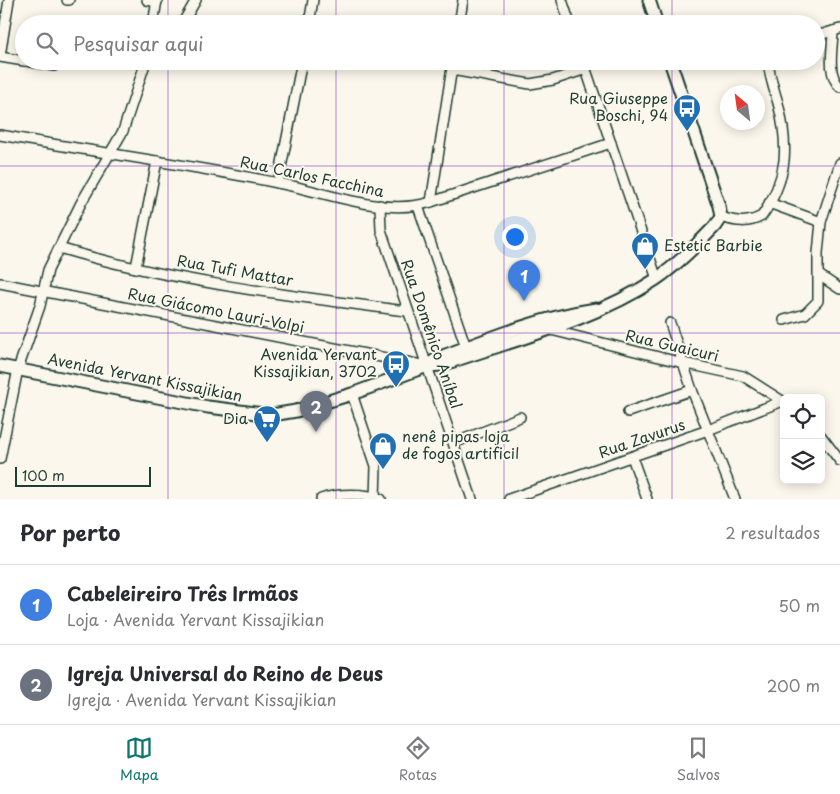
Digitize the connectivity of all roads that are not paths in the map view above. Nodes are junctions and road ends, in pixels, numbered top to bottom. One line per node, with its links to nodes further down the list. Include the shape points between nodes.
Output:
1 (9, 0): 16 (street)
2 (147, 0): 8 (street)
3 (196, 0): 10 (street)
4 (313, 0): 11 (street)
5 (463, 0): 12 (street)
6 (562, 0): 13 (street)
7 (649, 0): 14 (main road)
8 (157, 1): 9 (street)
9 (155, 15)
10 (187, 15)
11 (310, 15)
12 (460, 15)
13 (567, 15)
14 (654, 15)
15 (837, 30): 27 (street, via 831,68)
16 (2, 31): 17 (street)
17 (0, 56): 18 (street)
18 (15, 59)
19 (143, 70): 30 (street, via 123,131)
20 (300, 70): 33 (street)
21 (451, 70): 34 (street)
22 (469, 70): 23 (street, via 530,84 553,80)
23 (574, 70)
24 (586, 70): 29 (street)
25 (673, 70): 38 (main road, via 712,183)
26 (770, 70): 35 (street, via 786,137 786,154)
27 (840, 87)
28 (0, 135): 30 (street, Rua Carlos Facchina)
29 (611, 143): 34 (street, Rua Carlos Facchina); 43 (street)
30 (109, 155): 31 (street, Rua Carlos Facchina); 40 (street)
31 (156, 161): 33 (street, Rua Carlos Facchina); 41 (street)
32 (840, 163): 39 (street)
33 (278, 182): 36 (street, Rua Carlos Facchina)
34 (431, 202): 37 (street, Rua Carlos Facchina)
35 (769, 204): 38 (street, via 756,220 740,222); 39 (street)
36 (380, 205): 37 (street, Rua Carlos Facchina); 48 (street, Rua Domênico Aníbal, via 381,230)
37 (418, 206): 53 (street)
38 (720, 217): 43 (main road, Avenida Yervant Kissajikian, via 706,235)
39 (821, 222): 42 (street)
40 (60, 248): 41 (street, Rua Tufi Mattar); 46 (street, via 48,270)
41 (136, 267): 48 (street, Rua Tufi Mattar, via 295,296)
42 (819, 275): 45 (street); 49 (street, via 815,306 805,314)
43 (657, 279): 47 (main road, Avenida Yervant Kissajikian)
44 (0, 283): 46 (street, Rua Giácomo Lauri-Volpi)
45 (840, 289)
46 (43, 291): 56 (street, Rua Giácomo Lauri-Volpi); 57 (street)
47 (596, 309): 50 (main road, Avenida Yervant Kissajikian); 52 (main road, Avenida Yervant Kissajikian)
48 (407, 311): 56 (street, Rua Domênico Aníbal)
49 (784, 320)
50 (538, 322): 52 (street); 53 (main road, Avenida Yervant Kissajikian)
51 (670, 323): 54 (street)
52 (548, 330): 54 (street, Rua Guaicuri); 56 (main road, Avenida Yervant Kissajikian, via 442,365)
53 (466, 348): 56 (main road, Avenida Yervant Kissajikian, via 438,358)
54 (683, 363): 58 (street); 60 (street, Rua Guaicuri, via 743,376)
55 (0, 366): 57 (main road, Avenida Yervant Kissajikian)
56 (427, 366): 59 (main road, Avenida Yervant Kissajikian); 66 (street, Rua Domênico Aníbal)
57 (18, 369): 59 (main road, Avenida Yervant Kissajikian, via 250,414 296,411); 68 (street)
58 (692, 390): 62 (street); 64 (street)
59 (352, 394): 70 (street, via 376,466)
60 (780, 399)
61 (780, 402): 64 (street, Rua Zavurus)
62 (628, 412)
63 (520, 417): 66 (street)
64 (708, 430): 67 (street, Rua Zavurus); 75 (street)
65 (823, 439): 69 (street)
66 (454, 443): 72 (street, Rua Domênico Aníbal)
67 (632, 457): 73 (street, Rua Zavurus); 74 (street)
68 (0, 459)
69 (840, 461)
70 (377, 498): 71 (street)
71 (321, 499)
72 (472, 499)
73 (509, 499)
74 (647, 499)
75 (735, 499)

